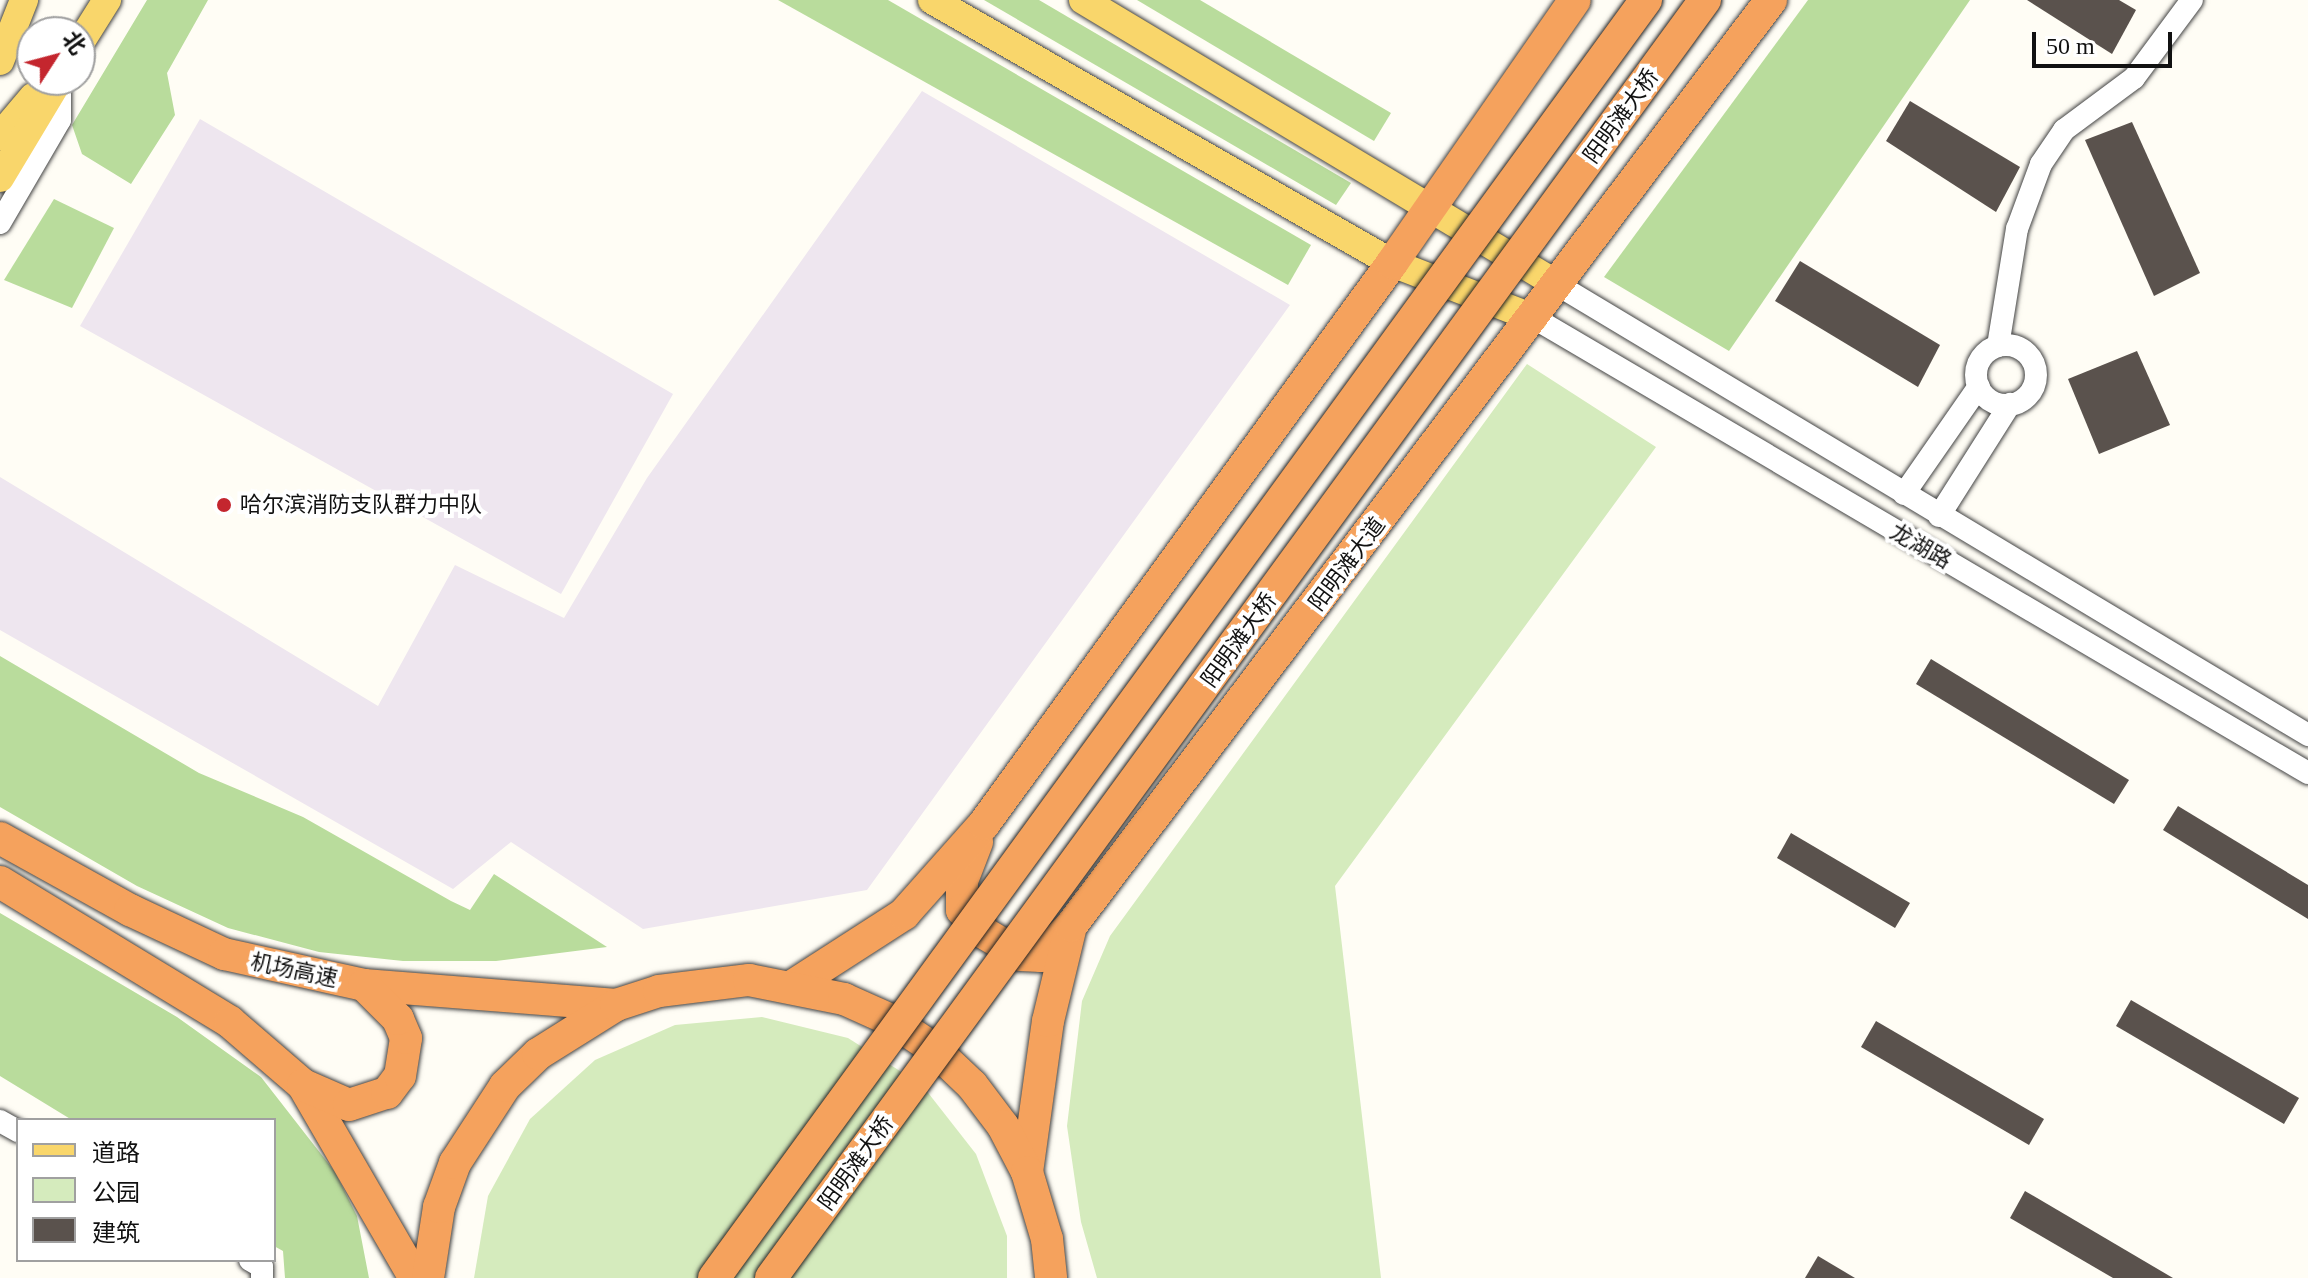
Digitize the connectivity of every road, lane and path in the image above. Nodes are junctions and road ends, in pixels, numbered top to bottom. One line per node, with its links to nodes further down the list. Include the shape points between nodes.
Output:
1 (24, 0): 12 (main road); 13 (main road)
2 (107, 0): 11 (main road)
3 (932, 0): 22 (main road)
4 (1083, 0): 20 (main road)
5 (1646, 0): 45 (highway, 阳明滩大桥, bridge)
6 (1705, 0): 46 (highway, 阳明滩大桥, bridge)
7 (1744, 0): 19 (highway)
8 (1771, 0): 19 (highway, 阳明滩大道)
9 (2192, 0): 25 (street, via 2134,78 2064,130 2041,164 2017,229)
10 (1574, 1): 20 (highway)
11 (96, 18)
12 (0, 38)
13 (0, 61)
14 (34, 96): 17 (main road)
15 (50, 96): 18 (main road)
16 (60, 96): 21 (street, via 60,120)
17 (0, 136)
18 (0, 178)
19 (1631, 188): 23 (highway, 阳明滩大道)
20 (1432, 206): 22 (highway); 23 (main road)
21 (0, 223)
22 (1392, 263): 24 (main road); 32 (highway)
23 (1558, 285): 24 (highway, 阳明滩大道); 28 (street, 龙湖路)
24 (1534, 318): 31 (street, 龙湖路); 35 (highway, 阳明滩大道)
25 (1998, 346): 26 (street, via 1978,364); 27 (street, via 2024,351 2034,366 2031,391)
26 (1979, 386): 27 (street, via 1993,402); 28 (street)
27 (2010, 404): 29 (street)
28 (1904, 494): 29 (street, 龙湖路)
29 (1939, 516): 30 (street, 龙湖路)
30 (2308, 735)
31 (2308, 773)
32 (984, 824): 35 (highway, via 962,881 962,910 984,933 1021,955 1041,956); 37 (highway, via 904,914)
33 (0, 838): 36 (highway, 机场高速, via 130,910 224,954)
34 (0, 882): 39 (highway, via 230,1022)
35 (1071, 926): 40 (highway, 阳明滩大道, via 1048,1021)
36 (364, 985): 38 (highway, 机场高速); 39 (highway, via 398,1019 406,1038 400,1076 387,1093 349,1105)
37 (794, 985): 38 (highway, via 703,982); 40 (highway, via 867,1009 934,1049 972,1085 1003,1126)
38 (616, 1005): 44 (highway, via 538,1054 477,1123 439,1207)
39 (303, 1085): 43 (highway)
40 (1027, 1172): 47 (highway, via 1044,1228)
41 (253, 1262): 42 (street, via 262,1267)
42 (262, 1278)
43 (415, 1278)
44 (428, 1278)
45 (714, 1278)
46 (771, 1278)
47 (1051, 1278)

